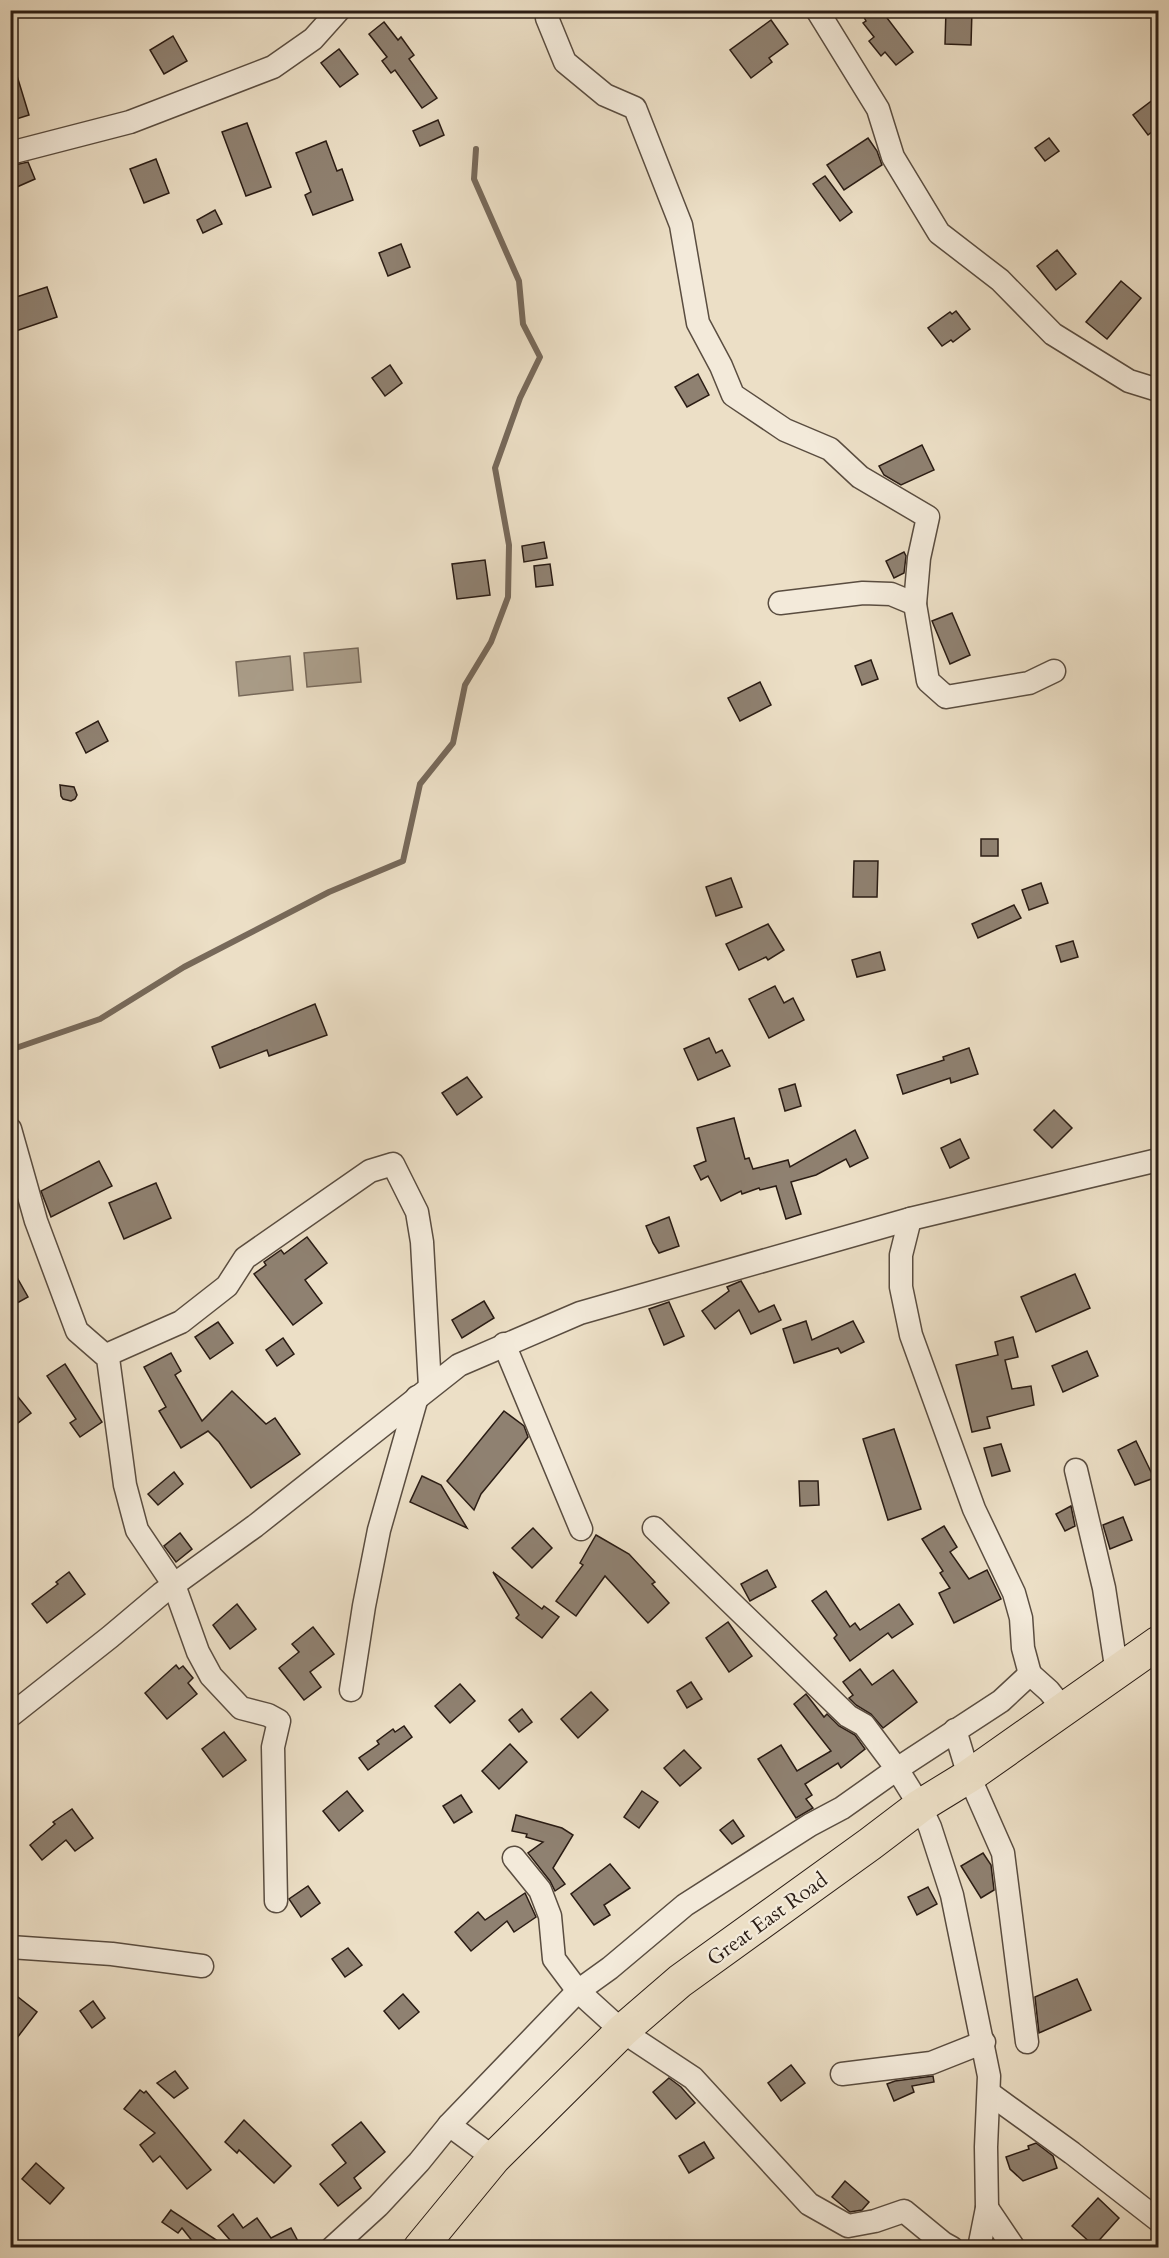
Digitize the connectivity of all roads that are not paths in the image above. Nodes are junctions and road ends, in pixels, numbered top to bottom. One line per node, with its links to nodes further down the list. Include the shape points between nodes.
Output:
1 (339, 10): 4 (street, via 313,39 273,67 130,122)
2 (547, 10): 7 (street, via 565,62 605,94 635,108 681,225 698,323 733,395 785,430 830,449 860,477 928,518)
3 (817, 10): 5 (street, via 878,109 893,157 939,233 1000,280 1053,334 1129,381)
4 (10, 153)
5 (1158, 390)
6 (780, 603): 7 (street, via 863,593 891,594)
7 (915, 604): 8 (street, via 928,681 946,697 1029,683)
8 (1054, 671)
9 (10, 1129): 13 (street, via 36,1221 77,1332)
10 (1158, 1160): 11 (street)
11 (910, 1219): 12 (street, via 580,1313); 21 (street, via 902,1255 901,1287 911,1335 974,1509 1014,1593)
12 (504, 1344): 14 (street, via 459,1365); 17 (street)
13 (108, 1358): 14 (street, via 111,1353 180,1322 227,1286 245,1258 370,1172 393,1164 417,1212 422,1242); 18 (street, via 125,1485 137,1530)
14 (424, 1392): 18 (street); 22 (street, via 379,1530)
15 (1076, 1470): 20 (street, via 1104,1587)
16 (654, 1528): 26 (street, via 848,1716 864,1725)
17 (581, 1529)
18 (174, 1585): 24 (street); 30 (street, via 198,1652 211,1676 241,1708 279,1721 273,1747)
19 (1158, 1643): 20 (highway, Great East Road)
20 (1118, 1672): 23 (highway, Great East Road)
21 (1030, 1674): 23 (street); 25 (street, via 1001,1701)
22 (351, 1690)
23 (1065, 1711): 27 (highway, Great East Road)
24 (10, 1716)
25 (955, 1730): 26 (street); 27 (street)
26 (897, 1769): 28 (street); 33 (street, via 842,1808 685,1905)
27 (969, 1776): 28 (highway, Great East Road); 36 (street, via 1003,1853)
28 (920, 1806): 34 (highway, Great East Road, via 680,1981); 35 (street, via 952,1894)
29 (514, 1858): 33 (street, via 540,1890 550,1916 554,1959)
30 (276, 1900)
31 (10, 1947): 32 (street)
32 (202, 1966)
33 (578, 1991): 34 (street); 39 (street)
34 (622, 2031): 40 (highway, Great East Road); 45 (street, via 693,2078 809,2204 848,2226 904,2211)
35 (984, 2042): 37 (street, via 931,2063); 38 (street)
36 (1027, 2042)
37 (842, 2073)
38 (989, 2093): 41 (street); 42 (street)
39 (449, 2125): 40 (street); 43 (street, via 378,2206)
40 (494, 2158): 44 (highway, Great East Road)
41 (987, 2208): 46 (street); 47 (street)
42 (1158, 2220)
43 (332, 2247)
44 (420, 2247)
45 (952, 2247)
46 (979, 2247)
47 (1014, 2247)

